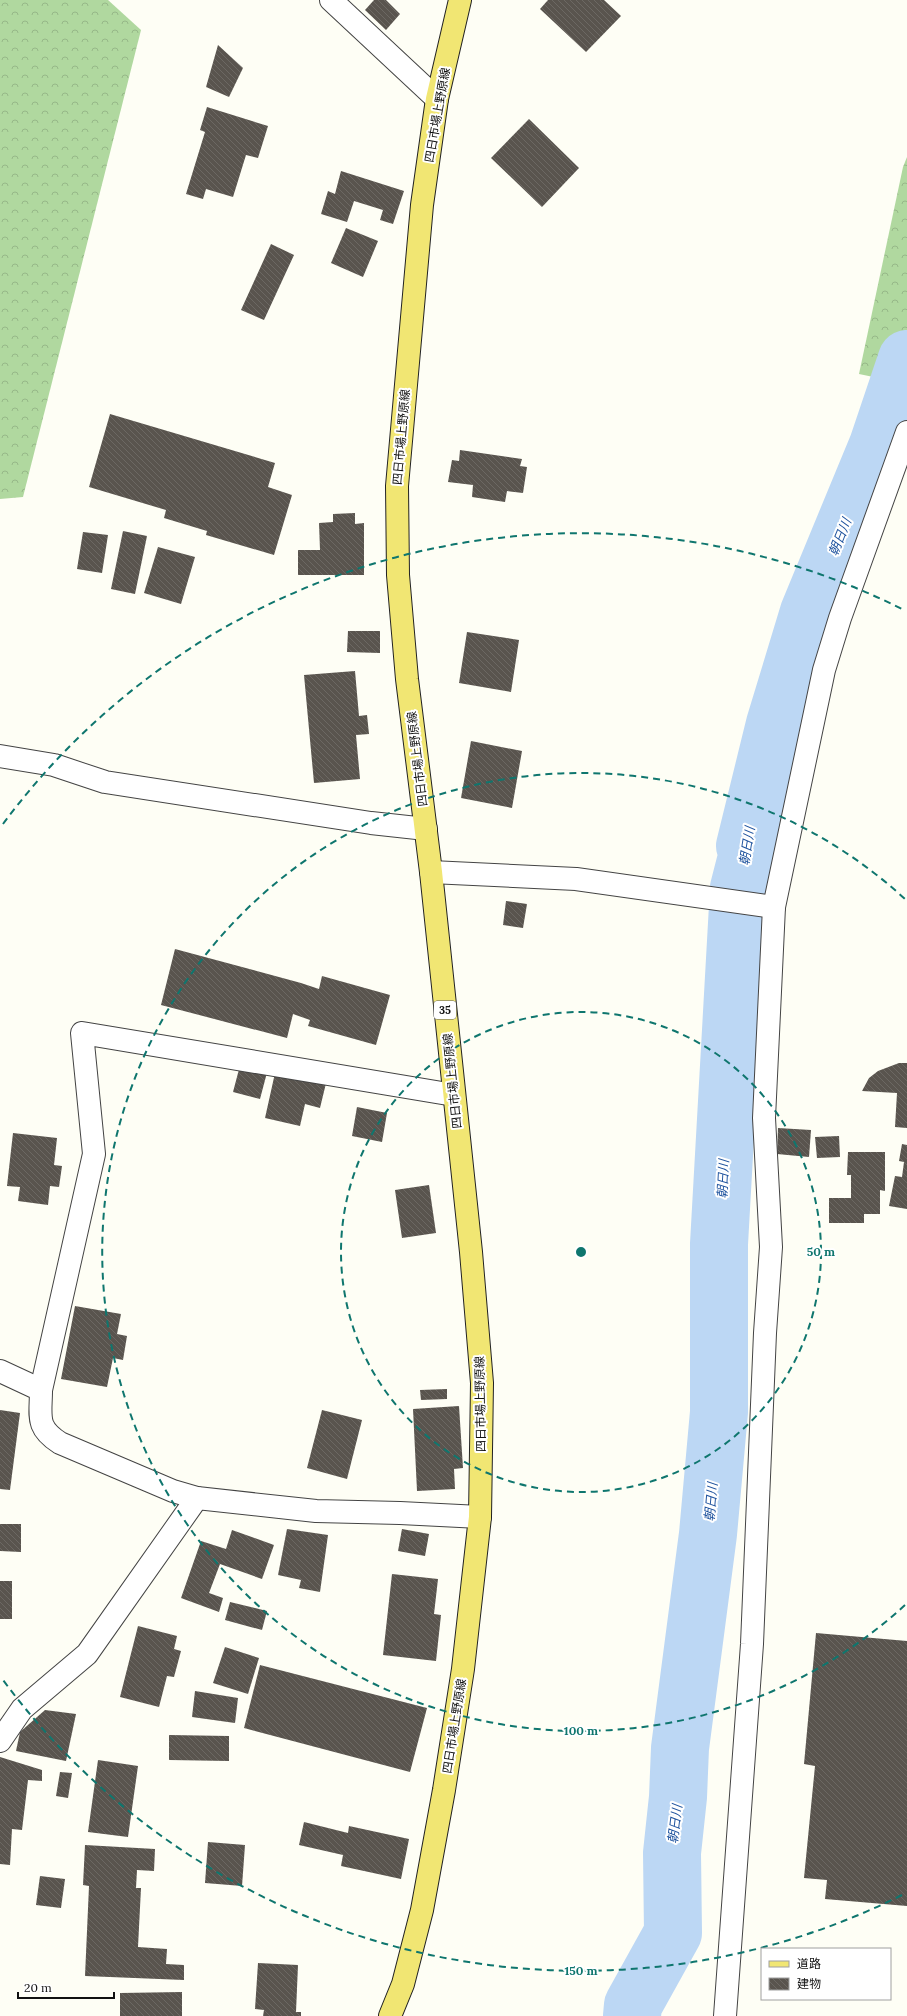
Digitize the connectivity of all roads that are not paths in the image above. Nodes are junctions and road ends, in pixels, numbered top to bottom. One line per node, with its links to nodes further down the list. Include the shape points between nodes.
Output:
1 (331, 0): 3 (street)
2 (460, 0): 3 (main road, 四日市場上野原線 / 35)
3 (437, 99): 6 (main road, 四日市場上野原線 / 35, via 421,213 397,486 398,575)
4 (907, 432): 8 (street, via 840,618 824,670)
5 (0, 756): 6 (street, via 54,765 105,782 371,823)
6 (426, 828): 7 (main road, 四日市場上野原線 / 35)
7 (431, 872): 8 (street, via 576,879); 9 (main road, 四日市場上野原線 / 35)
8 (774, 907): 16 (street, via 764,1118 771,1247 752,1644)
9 (454, 1095): 11 (street, via 82,1033 94,1154); 13 (main road, 四日市場上野原線 / 35, via 482,1383)
10 (0, 1371): 11 (street)
11 (41, 1390): 12 (street, via 41,1425 48,1435 60,1443 141,1475 173,1491)
12 (197, 1498): 13 (street, via 316,1511); 14 (street, via 87,1654 22,1710)
13 (480, 1517): 15 (main road, 四日市場上野原線 / 35, via 463,1669 443,1798 422,1910 403,1984)
14 (0, 1741)
15 (390, 2016)
16 (725, 2016)

